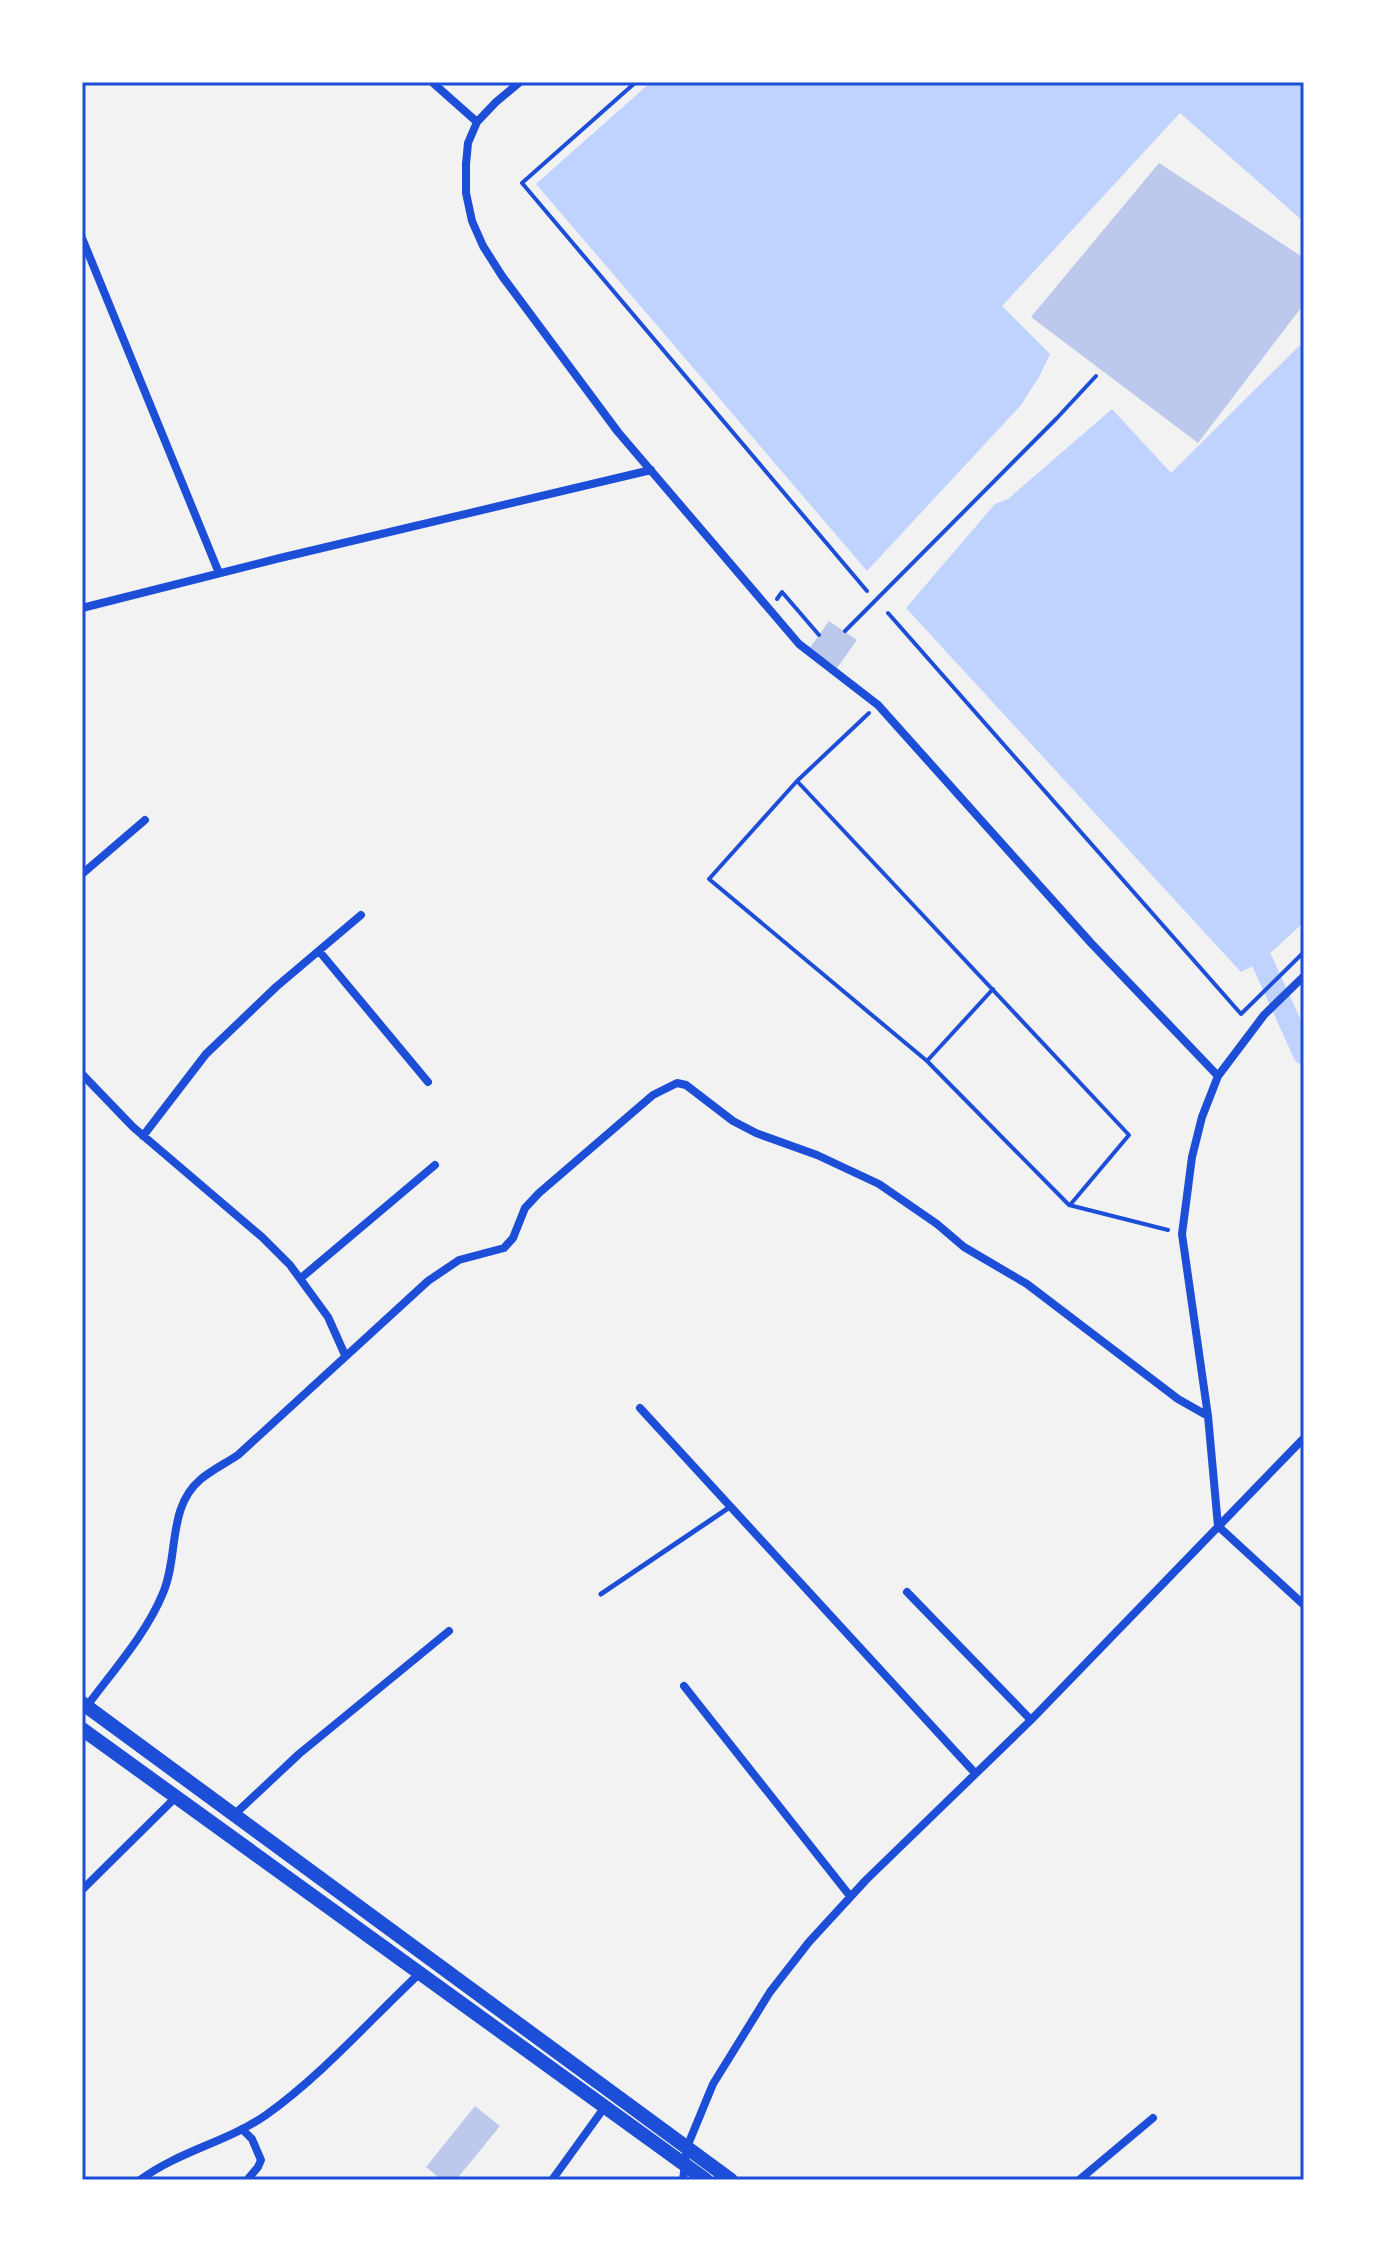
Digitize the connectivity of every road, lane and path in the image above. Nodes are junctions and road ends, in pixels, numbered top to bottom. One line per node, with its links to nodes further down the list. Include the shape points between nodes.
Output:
1 (432, 82): 4 (street)
2 (520, 82): 4 (street)
3 (636, 82): 9 (path, via 522,183)
4 (477, 122): 7 (street, via 468,143 466,193 483,246)
5 (82, 238): 8 (street)
6 (1096, 376): 13 (path)
7 (651, 470): 8 (street); 10 (street)
8 (219, 573): 11 (street)
9 (867, 591)
10 (770, 607): 14 (path, via 782,592); 15 (street, via 811,655)
11 (82, 608)
12 (888, 613): 21 (path, via 1241,1014)
13 (845, 631)
14 (819, 635)
15 (878, 705): 16 (path); 26 (street)
16 (797, 781): 23 (path); 24 (path, via 709,879)
17 (145, 820): 18 (street)
18 (82, 874)
19 (361, 915): 20 (street)
20 (319, 951): 27 (street); 28 (street, via 206,1054)
21 (1304, 952)
22 (1302, 978): 26 (street, via 1264,1015)
23 (993, 989): 24 (path); 30 (path, via 1129,1135)
24 (927, 1061): 30 (path)
25 (82, 1074): 28 (street)
26 (1218, 1076): 31 (street, via 1192,1157)
27 (428, 1082)
28 (143, 1136): 32 (street, via 262,1237)
29 (435, 1165): 32 (street)
30 (1069, 1205): 31 (path)
31 (1182, 1234): 35 (street)
32 (301, 1278): 33 (street, via 328,1317)
33 (345, 1355): 35 (street, via 446,1267 504,1248 539,1193 653,1095 677,1083 756,1133 879,1184 964,1247 1038,1291 1178,1399); 44 (street, via 238,1455 191,1489 179,1512 174,1560 162,1597)
34 (640, 1408): 37 (street)
35 (1208, 1416): 38 (street)
36 (1304, 1438): 38 (street)
37 (731, 1507): 40 (lane); 47 (street)
38 (1218, 1526): 41 (street); 45 (street)
39 (907, 1592): 45 (street)
40 (601, 1594)
41 (1304, 1605)
42 (449, 1631): 49 (street, via 299,1754)
43 (684, 1686): 51 (street)
44 (84, 1705): 49 (main road)
45 (1031, 1720): 47 (street)
46 (83, 1733): 48 (main road)
47 (975, 1773): 51 (street)
48 (176, 1797): 50 (street); 52 (main road)
49 (234, 1815): 56 (main road)
50 (82, 1890)
51 (850, 1896): 56 (street, via 770,1992 713,2084)
52 (420, 1973): 53 (main road); 55 (street, via 295,2090)
53 (604, 2108): 57 (main road); 60 (street)
54 (1153, 2118): 64 (street)
55 (242, 2129): 58 (street, via 173,2159); 59 (street, via 261,2160)
56 (687, 2147): 57 (street); 63 (main road)
57 (685, 2164): 61 (street); 62 (main road)
58 (140, 2180)
59 (247, 2180)
60 (552, 2180)
61 (683, 2180)
62 (706, 2180)
63 (731, 2180)
64 (1079, 2180)

